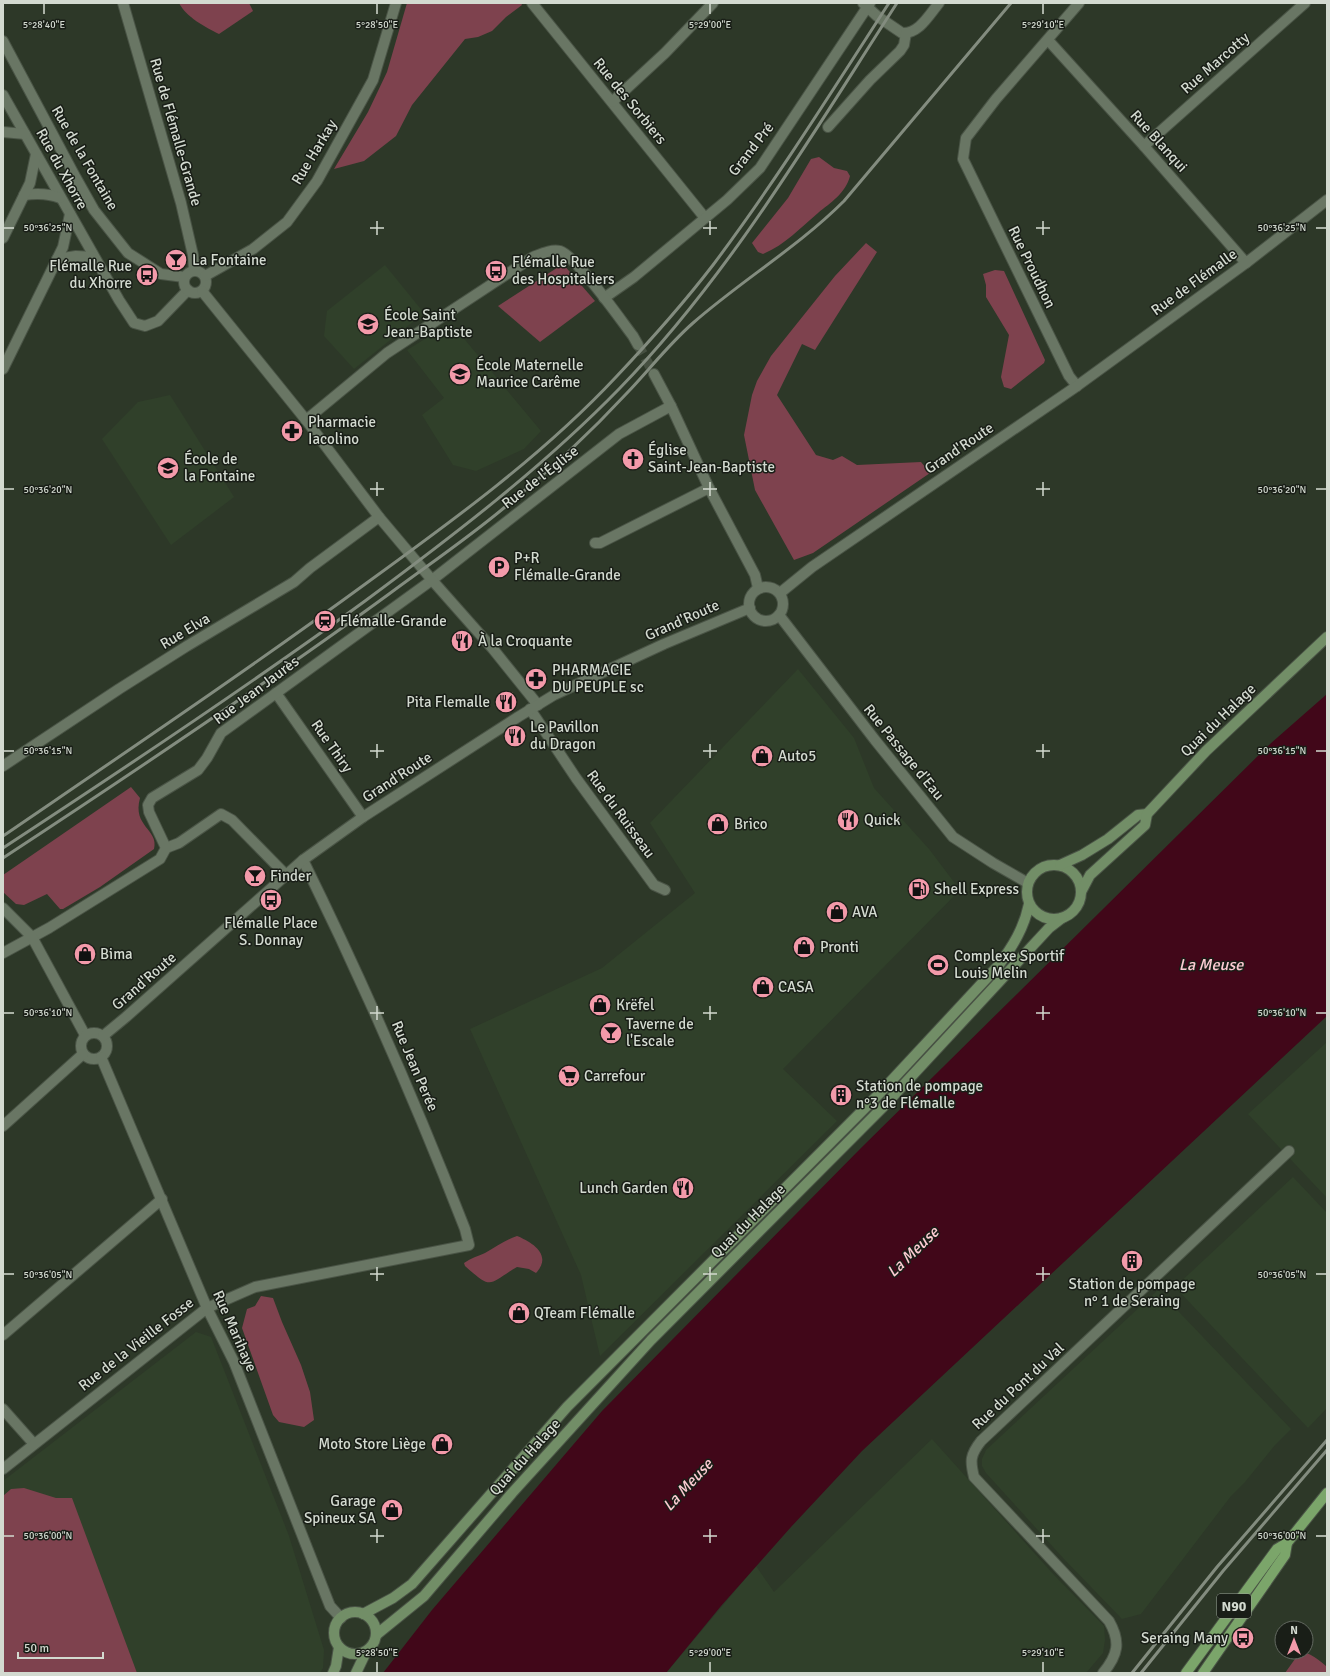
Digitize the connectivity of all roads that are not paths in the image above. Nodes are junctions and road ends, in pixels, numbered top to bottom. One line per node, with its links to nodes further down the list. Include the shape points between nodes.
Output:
1 (123, 3): 28 (street, Rue de Flémalle-Grande, via 181,203)
2 (396, 3): 29 (street, Rue Harkay, via 373,80 317,181 287,222 253,249)
3 (713, 3): 13 (street, via 665,53)
4 (939, 3): 9 (street, via 917,30)
5 (1079, 3): 10 (street)
6 (1305, 3): 17 (street, Rue Marcotty)
7 (533, 4): 13 (street, Rue des Sorbiers)
8 (867, 4): 9 (street, via 902,33); 23 (street, Grand Pré, via 763,164 741,188)
9 (906, 33): 14 (street, via 900,51)
10 (1048, 40): 17 (street, Rue Blanqui); 37 (street, Rue Proudhon, via 996,99 966,138 962,159 1069,376)
11 (3, 41): 30 (street, Rue de la Fontaine, via 94,210 128,253 160,274)
12 (3, 95): 16 (street, Rue du Xhorre)
13 (612, 102): 23 (street, Rue des Sorbiers)
14 (828, 127)
15 (3, 132): 16 (street)
16 (25, 134): 18 (street, Rue du Xhorre)
17 (1144, 146): 27 (street, Rue Blanqui)
18 (36, 154): 19 (street, via 32,176); 20 (street, Rue du Xhorre)
19 (24, 195): 20 (street, via 41,193); 24 (street)
20 (60, 198): 22 (street, Rue du Xhorre)
21 (1327, 200): 27 (street, Rue de Flémalle)
22 (70, 214): 25 (street, Rue du Xhorre); 26 (street, via 66,239)
23 (705, 218): 33 (street, Grand Pré)
24 (3, 238)
25 (94, 257): 26 (street); 31 (street, Rue du Xhorre, via 125,311 134,322 145,326 158,321)
26 (57, 259): 35 (street)
27 (1246, 263): 37 (street, Rue de Flémalle)
28 (194, 270): 29 (street); 30 (street)
29 (205, 276): 32 (street, via 206,284)
30 (184, 277): 31 (street, via 184,284)
31 (188, 290): 32 (street, via 195,293)
32 (202, 291): 39 (street)
33 (604, 298): 34 (street); 39 (street, via 575,261 560,251 544,252 388,353)
34 (638, 345)
35 (3, 369)
36 (654, 374): 38 (street)
37 (1078, 386): 45 (street, Grand'Route, via 812,567)
38 (671, 406): 40 (street); 43 (street, Rue de l'Église, via 619,434)
39 (306, 420): 41 (street)
40 (709, 488): 42 (street); 44 (street)
41 (379, 518): 43 (street); 51 (street, Rue Elva, via 305,571 294,582 141,675)
42 (595, 543)
43 (432, 580): 49 (street, Rue Jean Jaurès); 50 (street, via 493,649)
44 (758, 588): 45 (street, via 768,586); 46 (street, via 752,595)
45 (780, 593): 47 (street, via 783,608)
46 (750, 608): 47 (street, via 753,614 763,620 775,619); 50 (street, Grand'Route, via 664,644 554,695)
47 (779, 615): 58 (street, Rue Passage d'Eau, via 874,740 953,837)
48 (1327, 637): 52 (main road, Quai du Halage, via 1206,751)
49 (276, 693): 53 (street, Rue Thiry); 54 (street, Rue Jean Jaurès, via 221,733 198,770 152,798 148,805 149,812)
50 (534, 707): 53 (street, Grand'Route); 59 (street, Rue du Ruisseau, via 576,778 654,885)
51 (3, 766)
52 (1147, 814): 56 (main road, Quai du Halage, via 1138,815 1102,843); 60 (main road, Quai du Halage, via 1144,824 1090,875)
53 (363, 817): 55 (street, Grand'Route)
54 (166, 848): 57 (street, via 179,843 221,814 232,820); 64 (street, via 160,859)
55 (303, 860): 57 (street, Grand'Route); 73 (street, Rue Jean Perée, via 411,1095)
56 (1060, 865): 58 (main road, Quai du Halage, via 1038,870); 60 (main road, via 1075,875 1080,883)
57 (285, 874): 67 (street, Grand'Route)
58 (1028, 882): 61 (main road, Quai du Halage)
59 (666, 890)
60 (1081, 892): 63 (main road, Quai du Halage, via 1076,908)
61 (1029, 904): 63 (main road, via 1039,915 1046,918); 81 (main road, Quai du Halage, via 1023,927 998,966 880,1094 567,1407 412,1584 393,1598)
62 (3, 908): 64 (street)
63 (1062, 918): 83 (main road, Quai du Halage, via 1049,928 883,1107 651,1340 512,1493 424,1596)
64 (32, 937): 65 (street); 66 (street)
65 (3, 952)
66 (85, 1035): 67 (street, via 91,1032); 68 (street, via 80,1048)
67 (103, 1036): 69 (street, via 107,1043 106,1051)
68 (83, 1054): 69 (street, via 88,1058); 70 (street)
69 (101, 1057): 72 (street, Rue Marihaye)
70 (3, 1126)
71 (1289, 1151): 88 (street, Rue du Pont du Val, via 972,1452 971,1465 974,1477 1109,1621 1115,1632 1117,1644 1114,1658)
72 (162, 1199): 74 (street, Rue Marihaye); 75 (street)
73 (470, 1245): 74 (street, Rue de la Vieille Fosse, via 255,1287)
74 (207, 1308): 77 (street, Rue de la Vieille Fosse); 82 (street, Rue Marihaye, via 234,1362 330,1606)
75 (3, 1335)
76 (3, 1409): 77 (street)
77 (34, 1444): 78 (street, Rue de la Vieille Fosse)
78 (3, 1469)
79 (1327, 1494): 80 (main road, N90)
80 (1287, 1543): 89 (main road, N90, via 1276,1549); 90 (main road, N90, via 1285,1555)
81 (363, 1614): 82 (main road, via 351,1613); 83 (main road, via 375,1625)
82 (341, 1618): 84 (main road, via 334,1629)
83 (376, 1636): 85 (main road, via 375,1642)
84 (339, 1647): 85 (main road, via 354,1654); 86 (main road)
85 (366, 1652): 87 (main road)
86 (333, 1673)
87 (356, 1673)
88 (1103, 1673)
89 (1186, 1673)
90 (1202, 1673)

